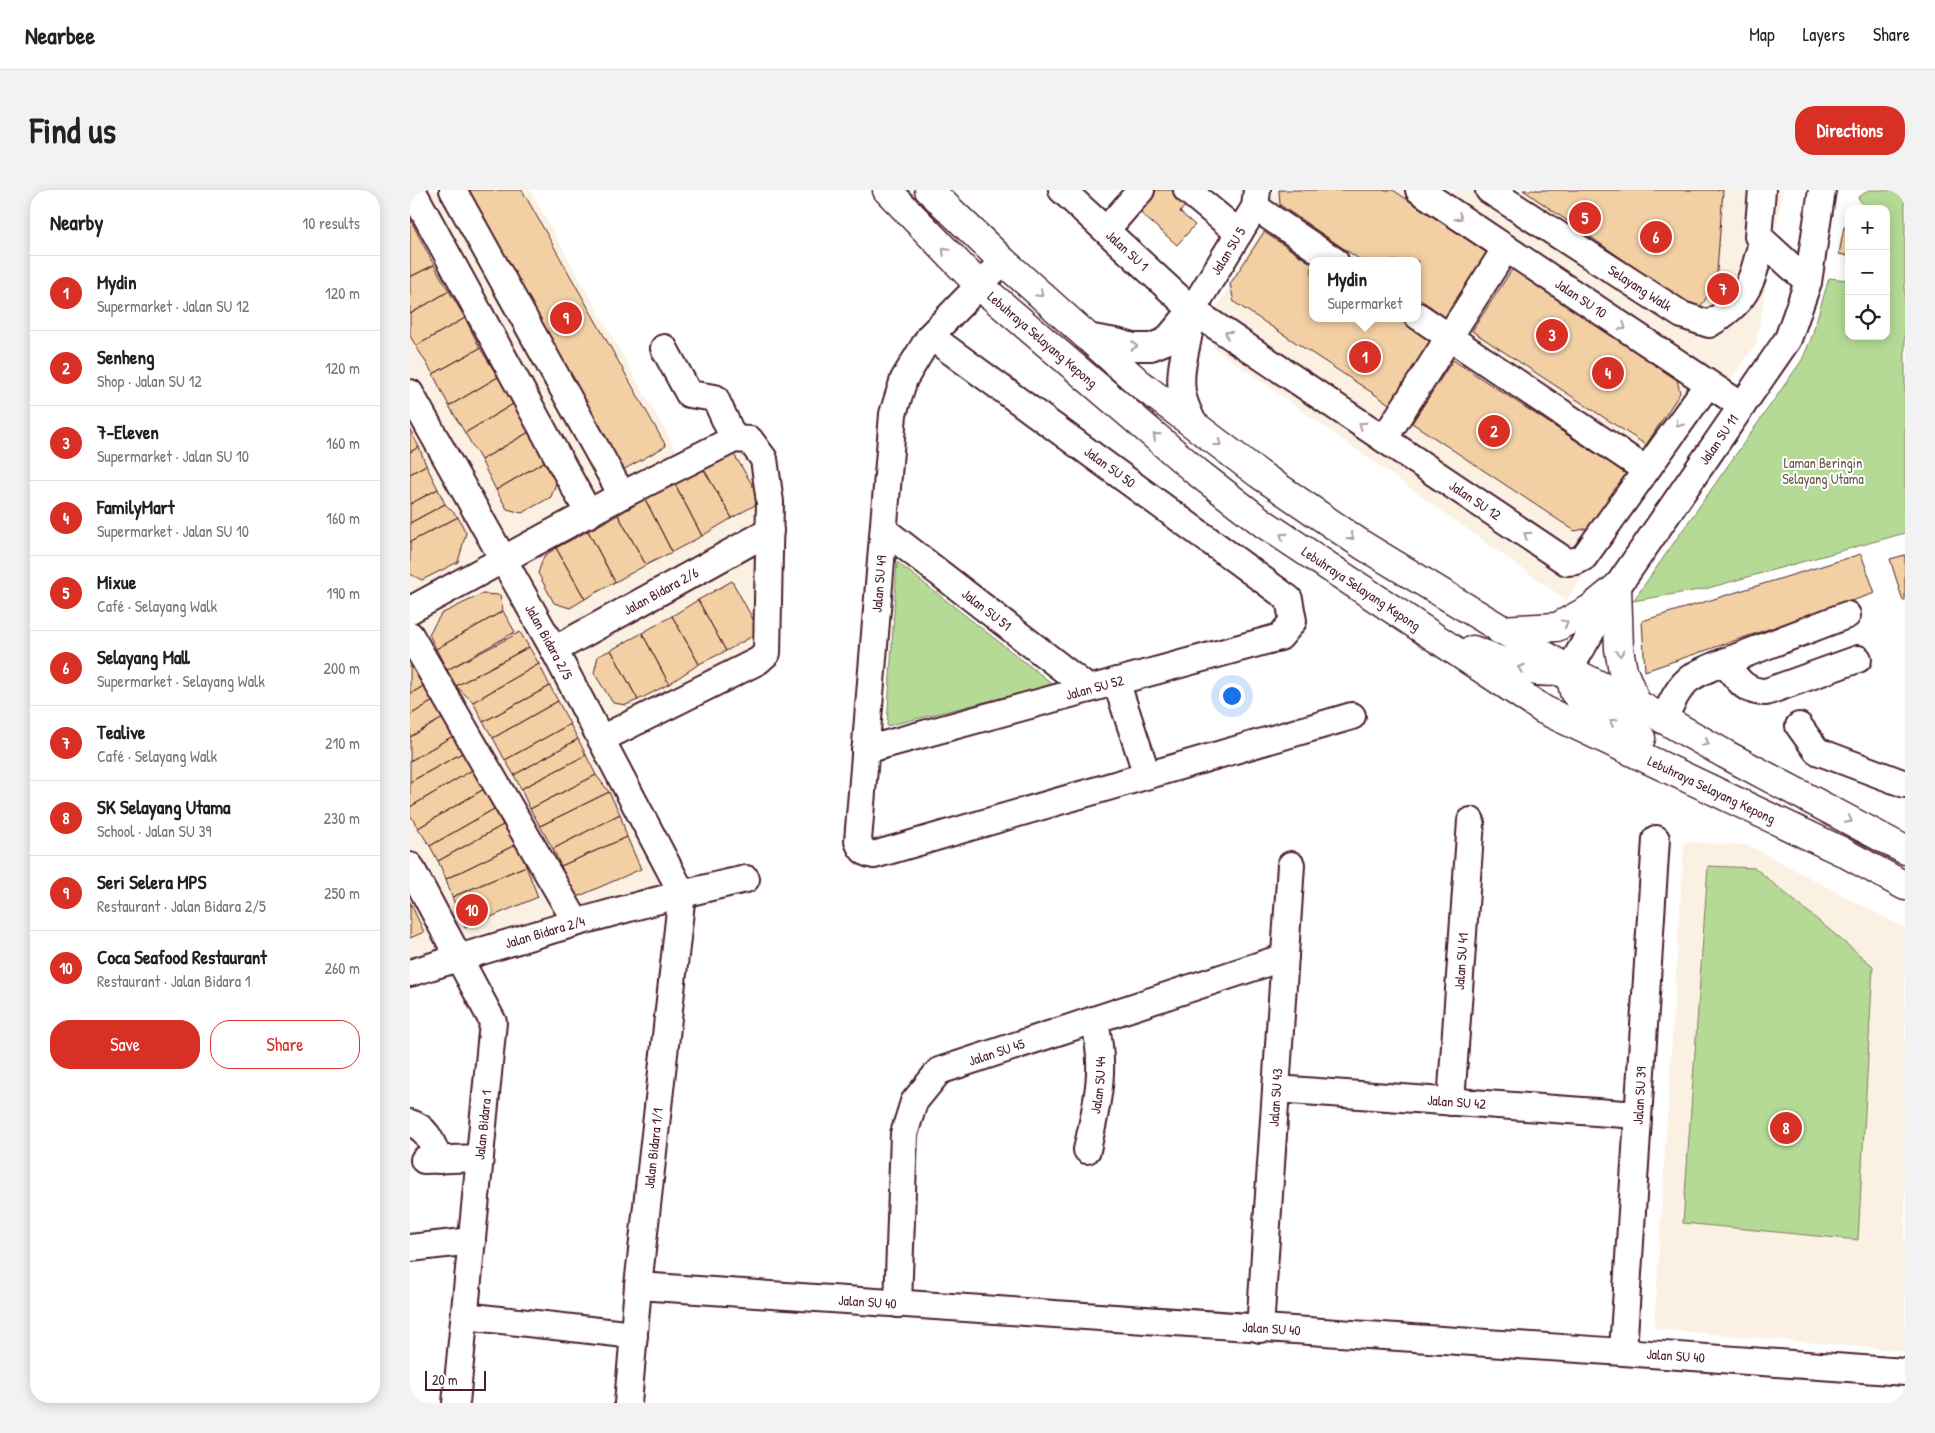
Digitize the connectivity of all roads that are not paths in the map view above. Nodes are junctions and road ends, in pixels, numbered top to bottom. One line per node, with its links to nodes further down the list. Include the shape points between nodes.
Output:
1 (412, 190): 35 (street)
2 (453, 190): 34 (street)
3 (887, 190): 20 (main road, Lebuhraya Selayang Kepong, one-way to 3)
4 (929, 190): 18 (main road)
5 (1142, 190): 13 (street)
6 (1186, 190): 14 (street)
7 (1419, 190): 16 (street, Jalan SU 10, one-way to 16)
8 (1489, 190): 15 (street, Selayang Walk, via 1682,315 1701,323 1708,324 1727,313 1750,285)
9 (1762, 190): 15 (street, via 1757,228)
10 (1822, 190): 19 (street, Jalan SU 11)
11 (1070, 193): 13 (street, Jalan SU 1)
12 (1256, 198): 14 (street, Jalan SU 5); 17 (street)
13 (1106, 230): 21 (street, Jalan SU 1)
14 (1239, 233): 21 (street, Jalan SU 5)
15 (1762, 242): 19 (street)
16 (1506, 248): 25 (street); 27 (street, Jalan SU 10, one-way to 27)
17 (1330, 257)
18 (1004, 261): 20 (street, Jalan SU 49); 24 (main road, one-way to 24)
19 (1808, 282): 29 (street, Jalan SU 11, via 1788,339)
20 (980, 286): 23 (street, Jalan SU 49); 45 (main road, Lebuhraya Selayang Kepong, one-way to 20, via 1263,523)
21 (1192, 310): 24 (street, Jalan SU 5, one-way to 21, via 1133,347 1151,347 1166,341); 30 (street, Jalan SU 5, via 1191,331 1181,370 1182,394); 32 (street, Jalan SU 12, one-way to 21)
22 (1421, 318): 25 (street)
23 (930, 336): 36 (street, Jalan SU 49, via 904,380 893,414); 40 (street, Jalan SU 50)
24 (1087, 337): 30 (main road, via 1140,384)
25 (1449, 337): 32 (street); 33 (street)
26 (664, 348): 31 (street, via 689,394 715,398)
27 (1708, 384): 29 (street, Jalan SU 10); 33 (street, Jalan SU 12, one-way to 33)
28 (410, 393): 38 (street, Jalan Bidara 2/5)
29 (1742, 406): 39 (street, Jalan SU 11)
30 (1194, 425): 43 (main road, one-way to 43, via 1364,546)
31 (734, 439): 34 (street); 37 (street, via 750,440 764,459)
32 (1384, 439): 33 (street, Jalan SU 12, one-way to 32, via 1584,557 1567,562)
33 (1646, 470)
34 (622, 495): 35 (street)
35 (589, 514): 38 (street)
36 (884, 530): 51 (street, Jalan SU 51); 57 (street, Jalan SU 49)
37 (770, 532): 46 (street, Jalan Bidara 2/6); 56 (street, via 766,653 758,661)
38 (504, 560): 41 (street); 46 (street, Jalan Bidara 2/5)
39 (1617, 587): 43 (main road, one-way to 39, via 1557,627 1590,610); 49 (street, Jalan SU 11); 52 (main road, one-way to 52, via 1619,650 1623,670)
40 (1289, 599): 50 (street, Jalan SU 52, via 1293,621 1280,637)
41 (410, 610)
42 (1848, 615): 48 (street)
43 (1500, 630): 49 (main road)
44 (410, 634): 69 (street)
45 (1440, 641): 49 (main road, one-way to 45, via 1549,674 1526,671 1461,645); 61 (main road, Lebuhraya Selayang Kepong, via 1544,710)
46 (554, 650): 56 (street, Jalan Bidara 2/5)
47 (1858, 659): 48 (street, via 1766,692 1754,692 1743,686)
48 (1724, 662): 54 (street, via 1689,677 1680,685)
49 (1569, 670): 52 (main road); 61 (main road, one-way to 49, via 1588,706 1574,692)
50 (1116, 681): 51 (street, Jalan SU 52); 58 (street)
51 (1089, 689): 57 (street, Jalan SU 52)
52 (1637, 704): 54 (main road)
53 (1352, 716): 58 (street)
54 (1663, 720): 63 (main road, one-way to 63)
55 (1799, 726): 59 (street, via 1817,751)
56 (601, 739): 68 (street, Jalan Bidara 2/5)
57 (865, 750): 58 (street, Jalan SU 49, via 858,841 862,850 874,855)
58 (1147, 775)
59 (1905, 784)
60 (1471, 821): 75 (street, Jalan SU 41)
61 (1806, 835): 67 (main road, Lebuhraya Selayang Kepong)
62 (1656, 839): 76 (street, Jalan SU 39)
63 (1905, 850)
64 (1292, 865): 70 (street, Jalan SU 43)
65 (410, 866): 71 (street, Jalan Bidara 1)
66 (746, 879): 68 (street, Jalan Bidara 2/4)
67 (1905, 886)
68 (682, 893): 69 (street, Jalan Bidara 2/4); 82 (street, Jalan Bidara 1/1)
69 (576, 922): 71 (street, Jalan Bidara 2/4)
70 (1285, 957): 73 (street, Jalan SU 45); 74 (street, Jalan SU 43)
71 (459, 958): 72 (street, Jalan Bidara 2/4); 79 (street, Jalan Bidara 1, via 493,1022)
72 (410, 973)
73 (1094, 1020): 78 (street, Jalan SU 44, via 1101,1044 1100,1087); 83 (street, Jalan SU 45, via 939,1071 914,1102 904,1134)
74 (1276, 1089): 75 (street, Jalan SU 42); 85 (street, Jalan SU 43)
75 (1451, 1102): 76 (street, Jalan SU 42)
76 (1638, 1115): 87 (street, Jalan SU 39)
77 (410, 1122): 79 (street, via 429,1136 431,1160)
78 (1087, 1150)
79 (480, 1158): 80 (street, Jalan Bidara 1)
80 (472, 1241): 81 (street); 84 (street, Jalan Bidara 1)
81 (410, 1248)
82 (638, 1286): 83 (street, Jalan SU 40); 86 (street, Jalan Bidara 1/1)
83 (898, 1304): 85 (street, Jalan SU 40)
84 (465, 1316): 86 (street); 89 (street, Jalan Bidara 1)
85 (1260, 1329): 87 (street, Jalan SU 40)
86 (634, 1335): 90 (street, Jalan Bidara 1/1)
87 (1623, 1351): 88 (street, Jalan SU 40)
88 (1905, 1372)
89 (456, 1403)
90 (628, 1403)

